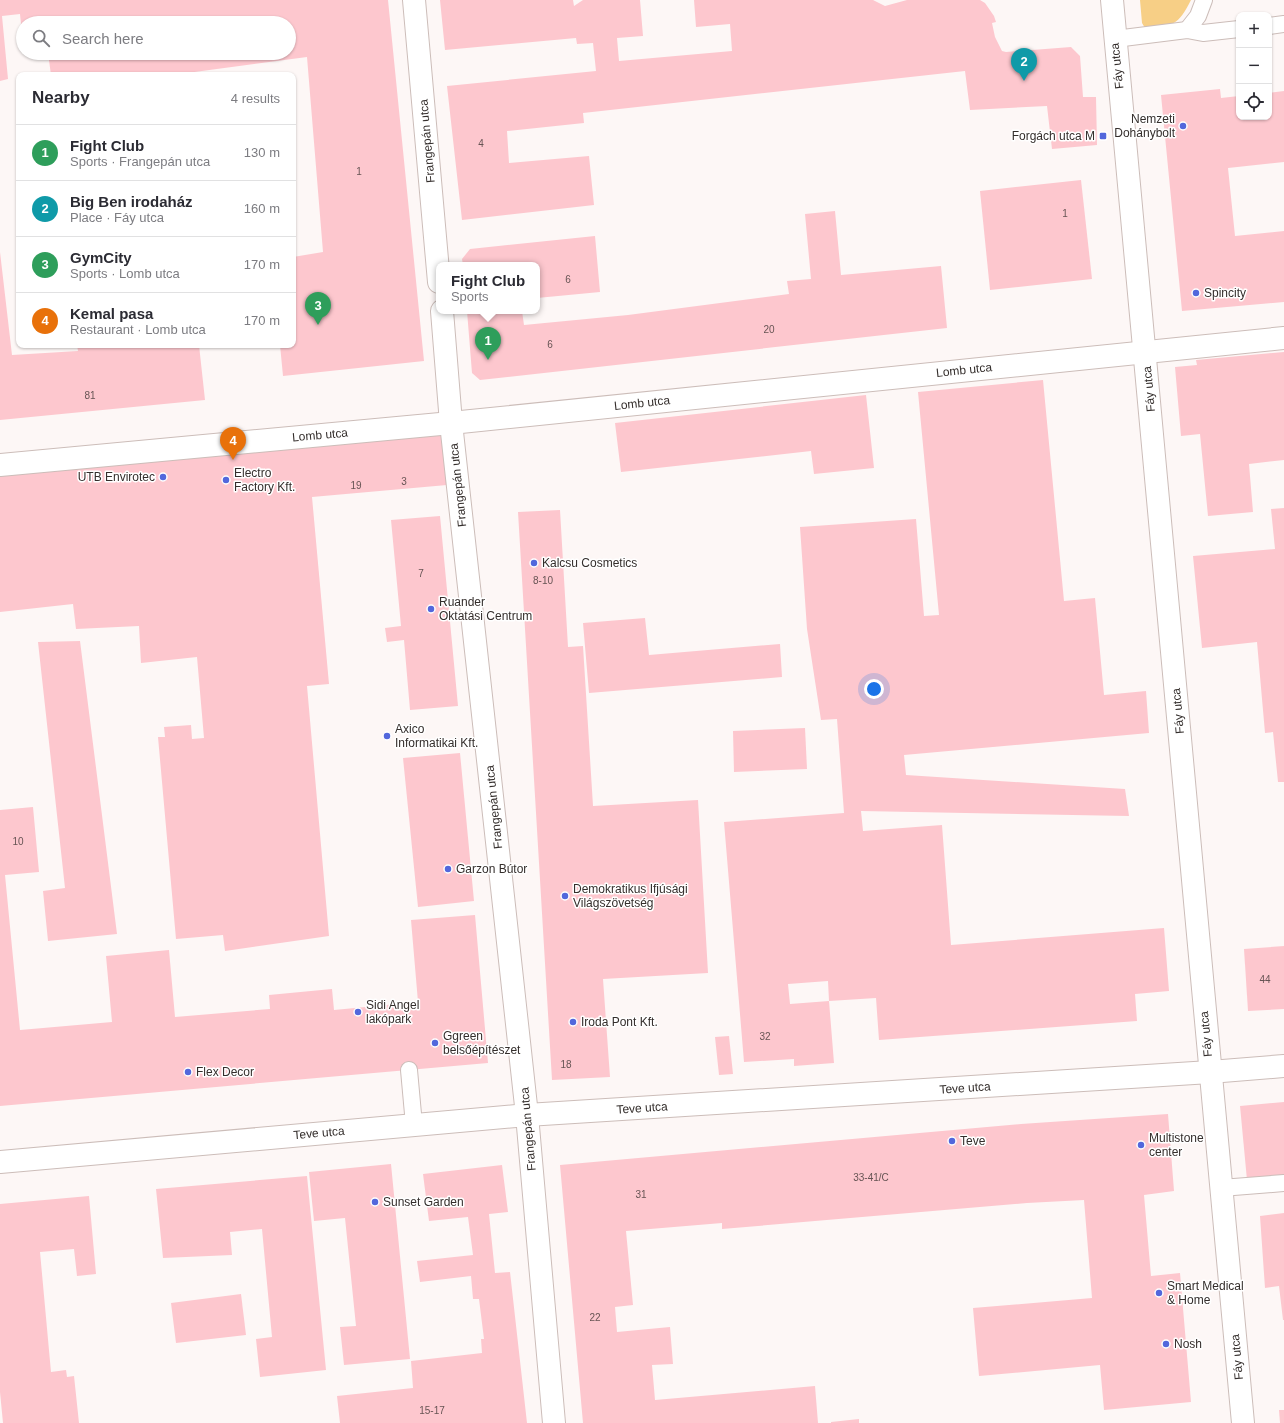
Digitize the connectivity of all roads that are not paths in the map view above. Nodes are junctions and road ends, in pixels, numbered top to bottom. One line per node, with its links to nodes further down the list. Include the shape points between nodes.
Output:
1 (414, 0): 9 (street, Frangepán utca)
2 (1112, 0): 8 (street, Fáy utca)
3 (1204, 0): 7 (lane, via 1198,16)
4 (1284, 24): 5 (lane)
5 (1272, 26)
6 (1236, 29): 7 (lane, via 1203,33)
7 (1187, 30): 8 (lane)
8 (1115, 39): 12 (street, Fáy utca)
9 (437, 262)
10 (442, 314): 13 (street, Frangepán utca)
11 (1284, 338): 12 (street, Lomb utca)
12 (1145, 351): 13 (street, Lomb utca); 17 (street, Fáy utca)
13 (452, 423): 14 (street, Lomb utca); 18 (street, Frangepán utca)
14 (0, 465)
15 (1284, 1066): 17 (street, Teve utca)
16 (410, 1070): 19 (lane)
17 (1210, 1072): 18 (street, Teve utca); 22 (street, Fáy utca)
18 (527, 1115): 19 (street, Teve utca); 23 (street, Frangepán utca)
19 (414, 1125): 20 (street, Teve utca)
20 (0, 1162)
21 (1284, 1183): 22 (lane)
22 (1221, 1188): 24 (street, Fáy utca)
23 (554, 1423)
24 (1243, 1423)

